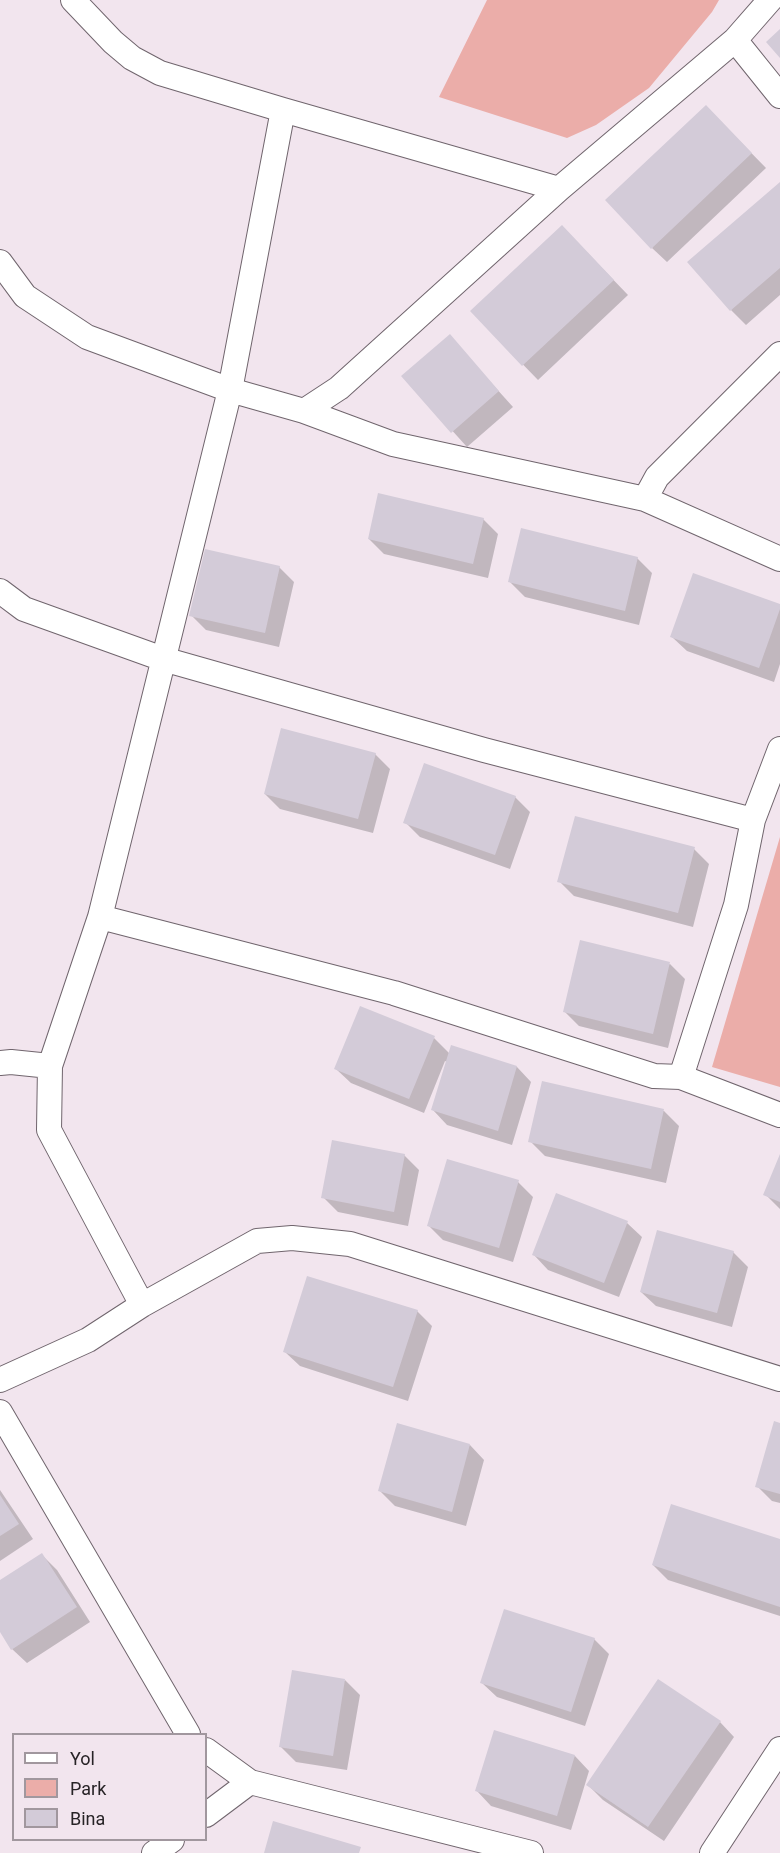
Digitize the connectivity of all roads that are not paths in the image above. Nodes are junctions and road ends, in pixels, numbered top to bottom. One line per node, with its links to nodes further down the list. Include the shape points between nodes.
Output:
1 (74, 0): 5 (street, via 132,58 160,72)
2 (770, 0): 3 (street)
3 (735, 40): 4 (street); 6 (street)
4 (780, 96)
5 (283, 110): 6 (street); 9 (street)
6 (559, 189): 10 (street, via 339,387)
7 (0, 262): 9 (street, via 25,296 87,337)
8 (780, 354): 11 (street, via 657,477)
9 (230, 390): 10 (street); 14 (street)
10 (304, 411): 11 (street, via 393,444)
11 (645, 499): 12 (street)
12 (780, 559)
13 (0, 591): 14 (street, via 24,609)
14 (163, 659): 16 (street, via 484,750); 17 (street)
15 (780, 749): 16 (street)
16 (753, 820): 20 (street, via 736,905)
17 (100, 917): 19 (street); 20 (street, via 394,993 654,1076)
18 (0, 1063): 19 (street)
19 (50, 1066): 22 (street, via 49,1130)
20 (681, 1077): 21 (street)
21 (780, 1115)
22 (142, 1305): 23 (street, via 88,1340); 24 (street, via 257,1241 292,1238 350,1244)
23 (0, 1380)
24 (780, 1380)
25 (0, 1412): 26 (street)
26 (187, 1733)
27 (780, 1749): 34 (street)
28 (207, 1751): 29 (street)
29 (250, 1782): 30 (street); 33 (street)
30 (207, 1814)
31 (169, 1841): 32 (street)
32 (154, 1853)
33 (531, 1853)
34 (712, 1853)

